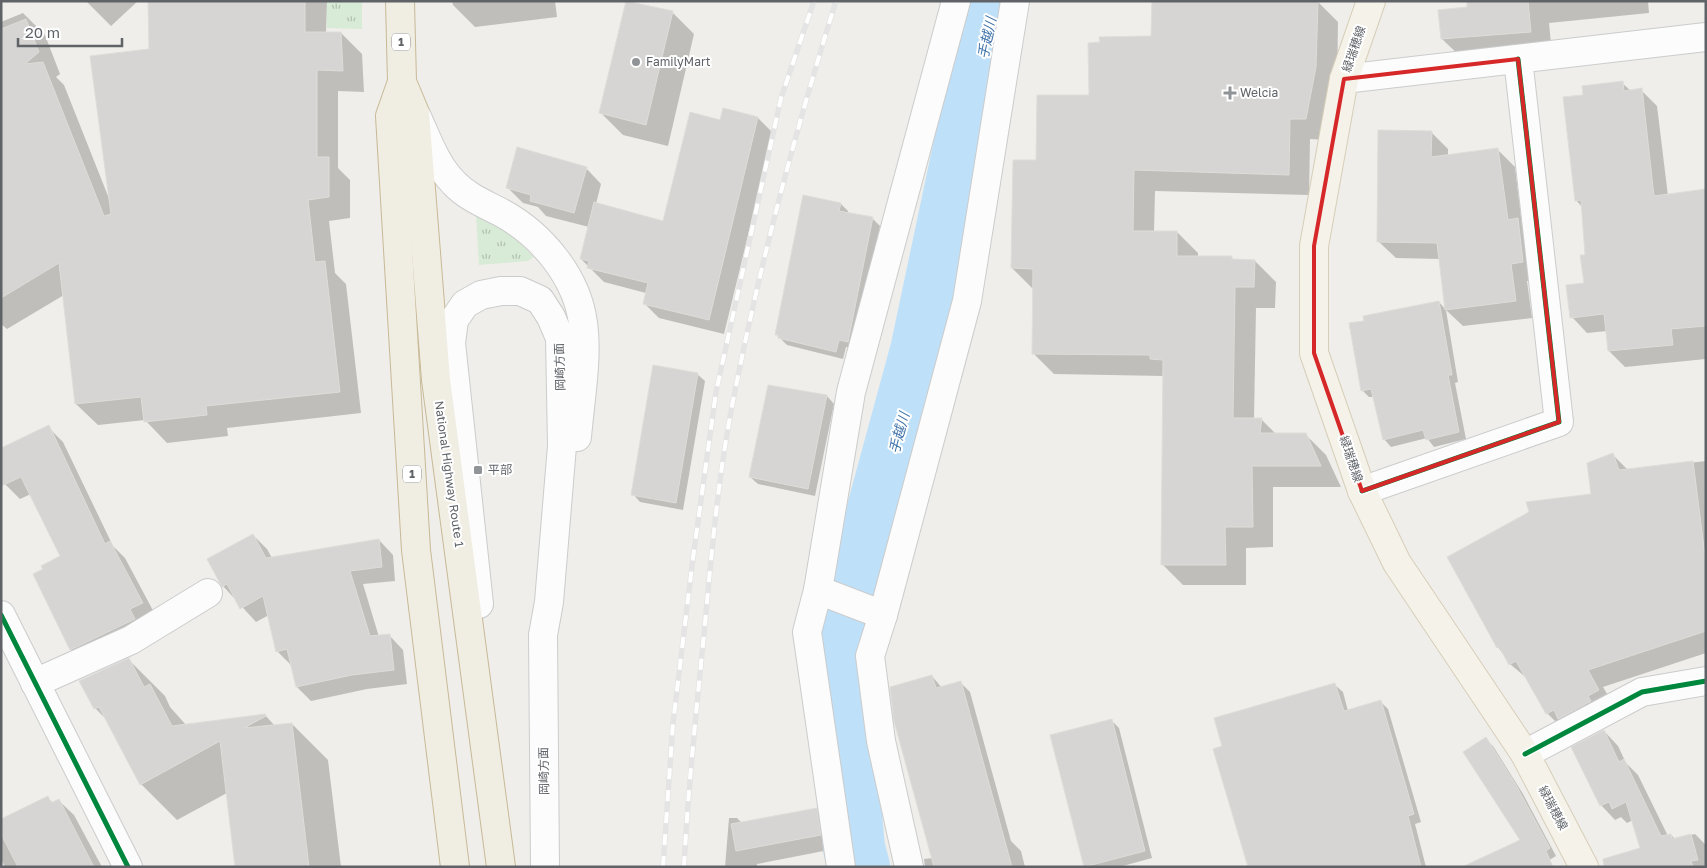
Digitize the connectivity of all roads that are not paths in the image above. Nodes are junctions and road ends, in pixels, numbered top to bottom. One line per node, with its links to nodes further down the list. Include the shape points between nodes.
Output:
1 (400, 1): 8 (highway, National Highway Route 1 / 1)
2 (956, 1): 11 (street, via 852,392)
3 (1015, 1): 14 (street, via 967,301)
4 (1371, 1): 7 (main road, 緑瑞穂線)
5 (1706, 37): 6 (street)
6 (1518, 59): 7 (street); 10 (street, via 1559,422)
7 (1344, 78): 10 (main road, 緑瑞穂線, via 1314,246 1314,353)
8 (402, 82): 9 (highway, National Highway Route 1 / 1); 21 (highway, National Highway Route 1 / 1, via 390,116 416,550)
9 (415, 113): 13 (street, via 437,162 454,183 544,244 560,264 574,292 583,322 583,370); 19 (highway, National Highway Route 1 / 1, via 436,380)
10 (1362, 491): 18 (main road, 緑瑞穂線, via 1397,563)
11 (825, 592): 14 (street); 25 (street, via 807,632)
12 (208, 593): 17 (street, via 131,640)
13 (556, 604): 19 (street, 岡崎方面, via 562,446 560,338 552,317 540,300 520,291 481,295 465,304 454,320 450,343 480,620); 23 (street, 岡崎方面, via 543,635); 24 (street)
14 (879, 614): 26 (street, via 870,656 881,741)
15 (1, 615): 17 (street)
16 (1706, 681): 18 (street, via 1642,692)
17 (35, 683): 20 (street)
18 (1525, 754): 27 (main road, 緑瑞穂線)
19 (488, 768): 22 (highway, National Highway Route 1 / 1)
20 (128, 867)
21 (455, 867)
22 (501, 867)
23 (545, 867)
24 (562, 867)
25 (841, 867)
26 (909, 867)
27 (1584, 867)

